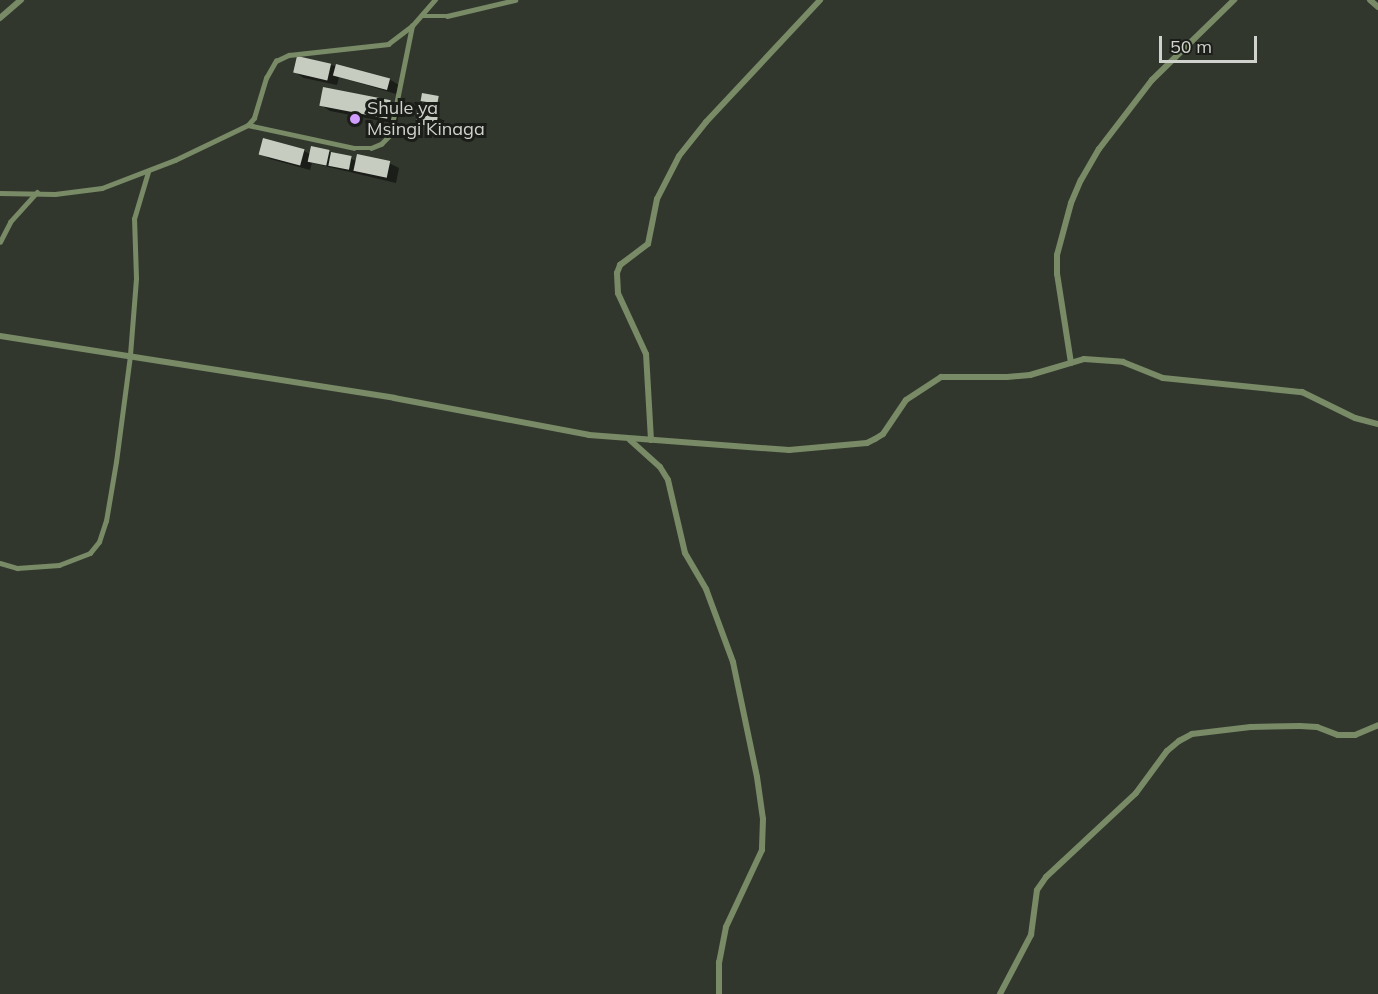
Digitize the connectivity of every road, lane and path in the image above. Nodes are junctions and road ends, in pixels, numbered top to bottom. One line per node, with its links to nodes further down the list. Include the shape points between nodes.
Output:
1 (21, 0): 9 (street)
2 (435, 0): 8 (lane)
3 (515, 0): 8 (lane, via 447,16)
4 (820, 0): 21 (street, via 679,156 657,199 648,244 620,264 618,294 646,354)
5 (1234, 0): 18 (street, via 1152,80 1099,149 1077,188 1057,265)
6 (1370, 0): 7 (street)
7 (1378, 7)
8 (422, 16): 10 (lane)
9 (0, 18)
10 (412, 26): 11 (lane, via 388,44 289,55 276,61); 11 (lane, via 393,120 381,144 354,148)
11 (248, 125): 12 (lane)
12 (148, 172): 13 (lane, via 102,188 55,194); 17 (lane, via 133,230 136,278)
13 (37, 192): 14 (lane); 15 (lane, via 10,222)
14 (0, 193)
15 (0, 242)
16 (0, 336): 17 (street)
17 (130, 355): 20 (street); 22 (lane, via 116,462 99,542 90,553 59,565 17,568)
18 (1071, 363): 19 (street, via 1084,359 1123,362 1156,377 1302,392 1348,415); 21 (street, via 1007,377 941,377 906,400 883,434 867,443 789,450)
19 (1378, 424)
20 (629, 439): 21 (street); 24 (street, via 660,467 668,480 685,553 706,590 733,662 757,777 763,819 762,849 726,927 719,962)
21 (651, 440)
22 (0, 563)
23 (1378, 725): 25 (street, via 1355,735 1300,726 1251,727 1192,734 1179,741 1136,793 1046,877 1037,890 1031,934)
24 (719, 994)
25 (1000, 994)

